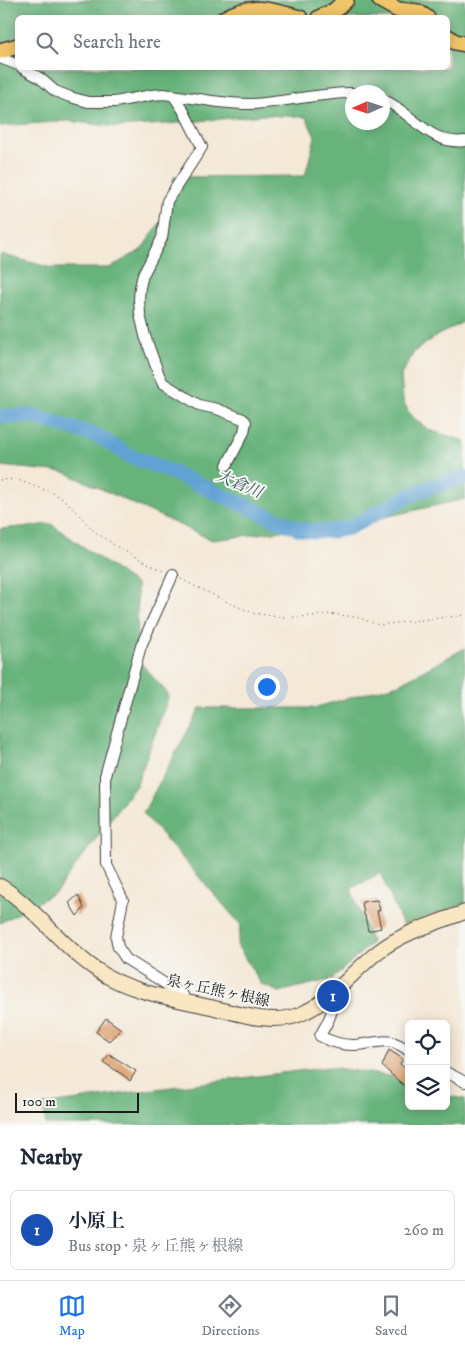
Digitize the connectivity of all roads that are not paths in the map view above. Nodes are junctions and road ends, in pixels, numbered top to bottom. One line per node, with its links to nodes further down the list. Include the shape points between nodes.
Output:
1 (346, 0): 5 (main road)
2 (380, 0): 6 (main road, via 398,10)
3 (231, 15): 4 (main road, via 252,10)
4 (292, 15)
5 (325, 15)
6 (422, 15)
7 (450, 38): 8 (main road)
8 (465, 44)
9 (15, 47): 10 (main road)
10 (0, 51)
11 (0, 58): 12 (street)
12 (15, 64)
13 (26, 70): 15 (street, via 55,91 88,102)
14 (345, 94): 15 (street, via 253,104)
15 (173, 95): 18 (street, via 202,147 168,201 162,238 140,287 140,314 163,382 199,405 246,422)
16 (390, 104): 17 (street, via 444,140)
17 (465, 141)
18 (227, 465)
19 (173, 576): 23 (street, via 142,646 105,776 106,865 123,900 116,937 118,947 126,959 183,996)
20 (0, 886): 23 (main road, 泉ヶ丘熊ヶ根線, via 24,904 83,961 112,980)
21 (465, 912): 22 (main road, 泉ヶ丘熊ヶ根線, via 413,932 382,949)
22 (328, 998): 23 (main road, 泉ヶ丘熊ヶ根線, via 297,1016 273,1019); 24 (street, via 333,1007 320,1036 332,1043 354,1045 391,1040)
23 (185, 1001)
24 (405, 1048)
25 (450, 1074): 26 (street)
26 (465, 1082)

